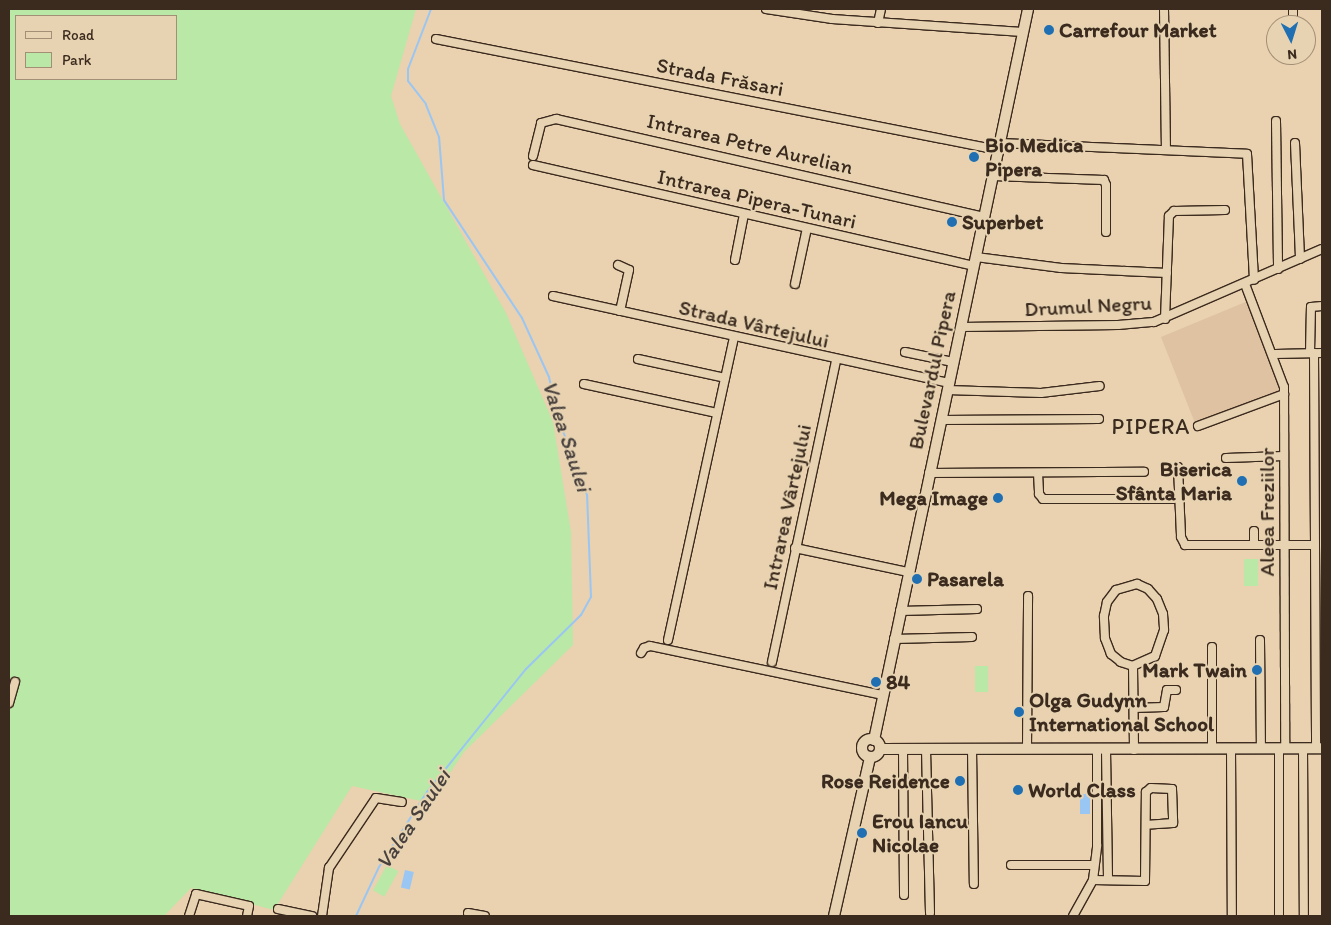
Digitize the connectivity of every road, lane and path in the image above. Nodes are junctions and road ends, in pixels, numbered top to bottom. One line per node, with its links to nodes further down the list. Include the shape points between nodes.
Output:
1 (766, 9): 5 (street)
2 (881, 9): 6 (street)
3 (1028, 9): 7 (main road, Bulevardul Pipera)
4 (1164, 9): 12 (street)
5 (811, 12): 6 (street)
6 (878, 23): 7 (street)
7 (1023, 32): 11 (main road, Bulevardul Pipera)
8 (436, 39): 11 (street, Strada Frăsari)
9 (1276, 121): 26 (street)
10 (1296, 144): 22 (street)
11 (999, 147): 12 (street, Strada Frăsari); 15 (main road, Bulevardul Pipera)
12 (1166, 149): 28 (street, Strada Frăsari, via 1247,154)
13 (533, 156): 18 (street, Intrarea Petre Aurelian, via 541,124 556,119)
14 (533, 165): 17 (street, Intrarea Pipera-Tunari)
15 (993, 176): 18 (main road, Bulevardul Pipera); 20 (street, via 1104,180)
16 (1225, 210): 27 (street, via 1171,213)
17 (744, 214): 19 (street, Intrarea Pipera-Tunari); 23 (street)
18 (984, 217): 24 (main road, Bulevardul Pipera)
19 (807, 228): 24 (street, Intrarea Pipera-Tunari); 29 (street)
20 (1106, 232)
21 (1322, 249): 22 (street, Drumul Negru)
22 (1300, 259): 26 (street, Drumul Negru)
23 (735, 260)
24 (974, 262): 27 (street, Intrarea Pipera-Tunari); 35 (main road, Bulevardul Pipera)
25 (618, 265): 33 (street, via 629,270)
26 (1278, 269): 28 (street, Drumul Negru)
27 (1167, 273): 34 (street)
28 (1254, 280): 30 (street, Drumul Negru)
29 (795, 284)
30 (1245, 284): 34 (street, Drumul Negru); 39 (street, Aleea Freziilor)
31 (553, 296): 33 (street, Strada Vârtejului)
32 (1322, 306): 38 (street, via 1311,307)
33 (620, 311): 36 (street, Strada Vârtejului)
34 (1165, 319): 35 (street, Drumul Negru, via 1128,325)
35 (961, 327): 42 (main road, Bulevardul Pipera)
36 (734, 337): 41 (street, Strada Vârtejului); 43 (street)
37 (905, 352): 42 (street)
38 (1315, 353): 39 (street); 62 (street)
39 (1274, 354): 47 (street, Aleea Freziilor, via 1283,379)
40 (638, 359): 43 (street)
41 (836, 360): 46 (street, Strada Vârtejului); 63 (street, Intrarea Vârtejului)
42 (953, 362): 46 (main road, Bulevardul Pipera)
43 (725, 378): 48 (street)
44 (584, 384): 48 (street)
45 (1100, 386): 46 (street, Strada Vârtejului, via 1041,393)
46 (948, 387): 50 (main road, Bulevardul Pipera)
47 (1284, 394): 51 (street); 52 (street, Aleea Freziilor)
48 (717, 412): 70 (street)
49 (1099, 419): 50 (street)
50 (941, 420): 56 (main road, Bulevardul Pipera)
51 (1198, 426)
52 (1284, 456): 53 (street); 61 (street, Aleea Freziilor)
53 (1226, 458)
54 (1178, 467): 60 (street, via 1183,543)
55 (1144, 472): 57 (street)
56 (929, 473): 57 (street); 64 (main road, Bulevardul Pipera)
57 (1038, 473): 58 (street, via 1039,494 1043,499)
58 (1174, 499)
59 (1254, 531): 60 (street)
60 (1254, 545): 61 (street)
61 (1284, 545): 62 (street); 83 (street, Aleea Freziilor)
62 (1314, 545): 85 (street)
63 (796, 548): 64 (street); 74 (street, Intrarea Vârtejului)
64 (908, 572): 67 (main road, Bulevardul Pipera)
65 (1028, 596): 89 (street)
66 (977, 609): 67 (street)
67 (900, 610): 69 (main road, Bulevardul Pipera)
68 (972, 638): 69 (street)
69 (894, 639): 78 (main road, Bulevardul Pipera)
70 (668, 640)
71 (1260, 640): 82 (street)
72 (1212, 648): 90 (street)
73 (641, 653): 78 (street, via 650,646)
74 (772, 662)
75 (1133, 666): 75 (street, via 1155,656 1164,630 1163,614 1156,599 1148,589 1137,584 1116,590 1107,602 1104,616 1105,638 1111,654); 80 (street)
76 (15, 682): 79 (street)
77 (1176, 690): 80 (street, via 1167,690 1164,708)
78 (883, 695): 81 (main road, Bulevardul Pipera)
79 (9, 700)
80 (1134, 708): 94 (street)
81 (874, 740): 86 (main road); 95 (main road, via 868,740 863,746)
82 (1261, 748): 83 (main road); 91 (main road)
83 (1282, 748): 84 (main road); 115 (street, Aleea Freziilor)
84 (1302, 748): 85 (main road); 116 (street)
85 (1319, 748)
86 (880, 749): 92 (main road); 95 (main road, via 877,755)
87 (926, 749): 88 (main road); 92 (main road); 106 (street)
88 (972, 749): 89 (main road); 102 (street)
89 (1027, 749): 93 (main road)
90 (1212, 749): 91 (main road); 94 (main road)
91 (1230, 749): 114 (street)
92 (903, 750): 103 (street)
93 (1102, 750): 94 (main road); 99 (street); 101 (street)
94 (1134, 750)
95 (870, 757): 112 (main road)
96 (402, 802): 110 (street, via 376,798 329,868)
97 (1146, 825): 97 (street, via 1146,792 1151,788 1172,789 1173,823); 101 (street, via 1146,881)
98 (1011, 865): 99 (street)
99 (1094, 865): 100 (street)
100 (1093, 880): 101 (street); 113 (street)
101 (1108, 880)
102 (974, 884)
103 (904, 895)
104 (278, 909): 109 (street)
105 (468, 913): 111 (street)
106 (930, 913)
107 (189, 916): 108 (street, via 196,894 250,906)
108 (247, 916)
109 (312, 916)
110 (322, 916)
111 (485, 916)
112 (834, 916)
113 (1073, 916)
114 (1232, 916)
115 (1279, 916)
116 (1304, 916)

